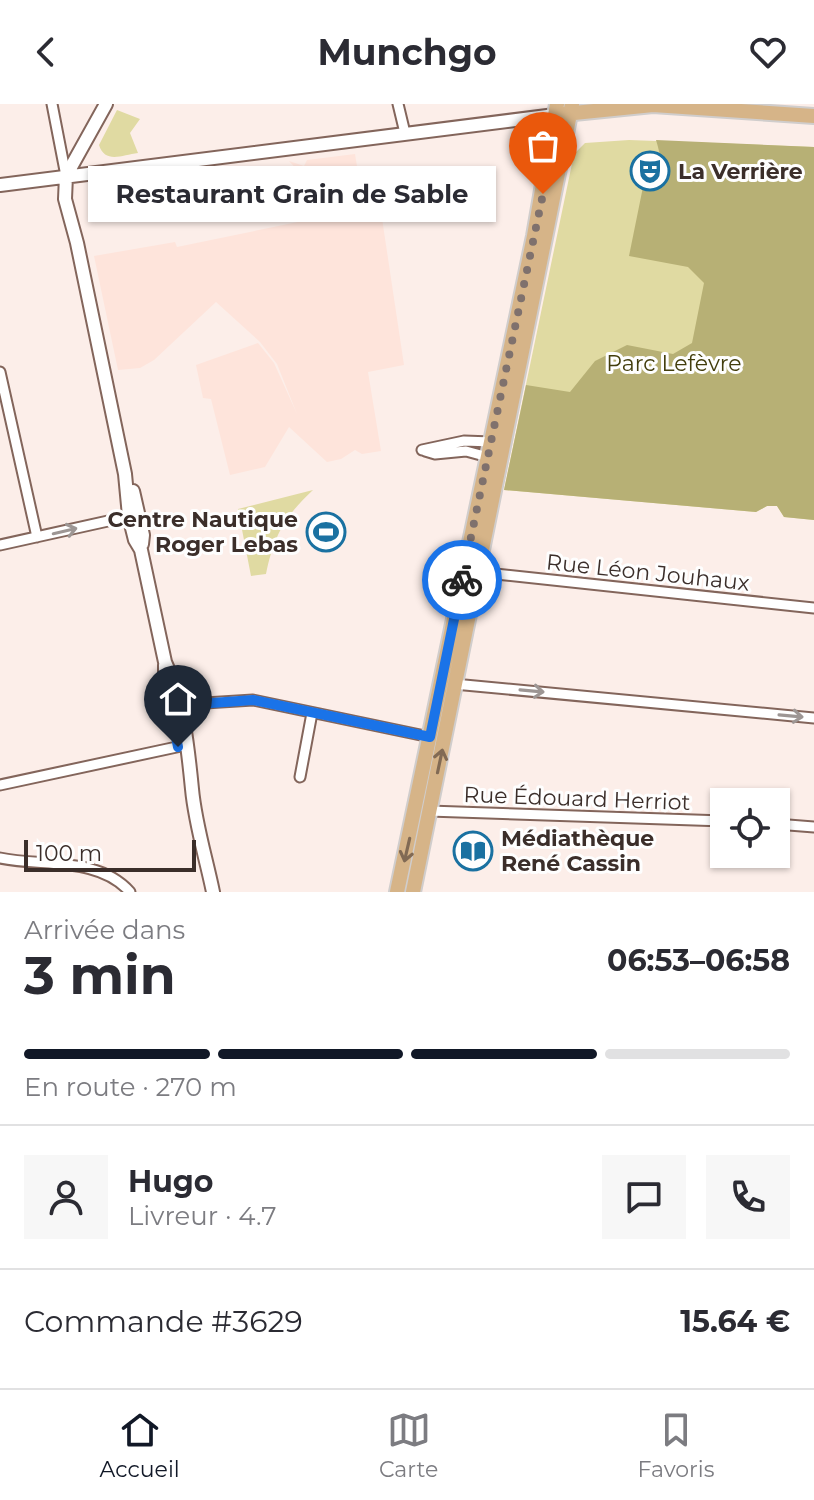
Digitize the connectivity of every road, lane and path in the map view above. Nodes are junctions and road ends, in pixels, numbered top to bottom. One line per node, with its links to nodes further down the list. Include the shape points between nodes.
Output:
1 (52, 104): 7 (street)
2 (106, 104): 7 (main road)
3 (398, 104): 6 (street)
4 (564, 108): 5 (main road, via 653,105); 6 (main road); 10 (main road); 15 (main road, via 508,430)
5 (814, 116)
6 (405, 133): 7 (main road)
7 (66, 176): 8 (main road); 12 (main road)
8 (0, 185)
9 (0, 372): 13 (street)
10 (492, 442): 11 (main road); 11 (street, via 464,441 422,450)
11 (488, 457): 21 (main road)
12 (134, 515): 13 (street, one-way to 12); 18 (main road, via 165,681)
13 (37, 537): 14 (street)
14 (0, 545)
15 (477, 572): 16 (street, Rue Léon Jouhaux); 17 (main road)
16 (814, 608)
17 (454, 684): 20 (street, one-way to 20); 25 (main road, one-way to 17)
18 (175, 705): 19 (street, via 253,700); 22 (main road)
19 (312, 713): 21 (street); 23 (street)
20 (814, 718)
21 (430, 737): 32 (main road, one-way to 32)
22 (182, 746): 24 (street); 31 (main road)
23 (300, 777)
24 (0, 785)
25 (429, 811): 26 (street, Rue Édouard Herriot); 33 (main road)
26 (710, 821)
27 (790, 825): 28 (street)
28 (814, 827)
29 (3, 860): 30 (street, via 91,868)
30 (130, 892)
31 (213, 892)
32 (397, 892)
33 (413, 892)

